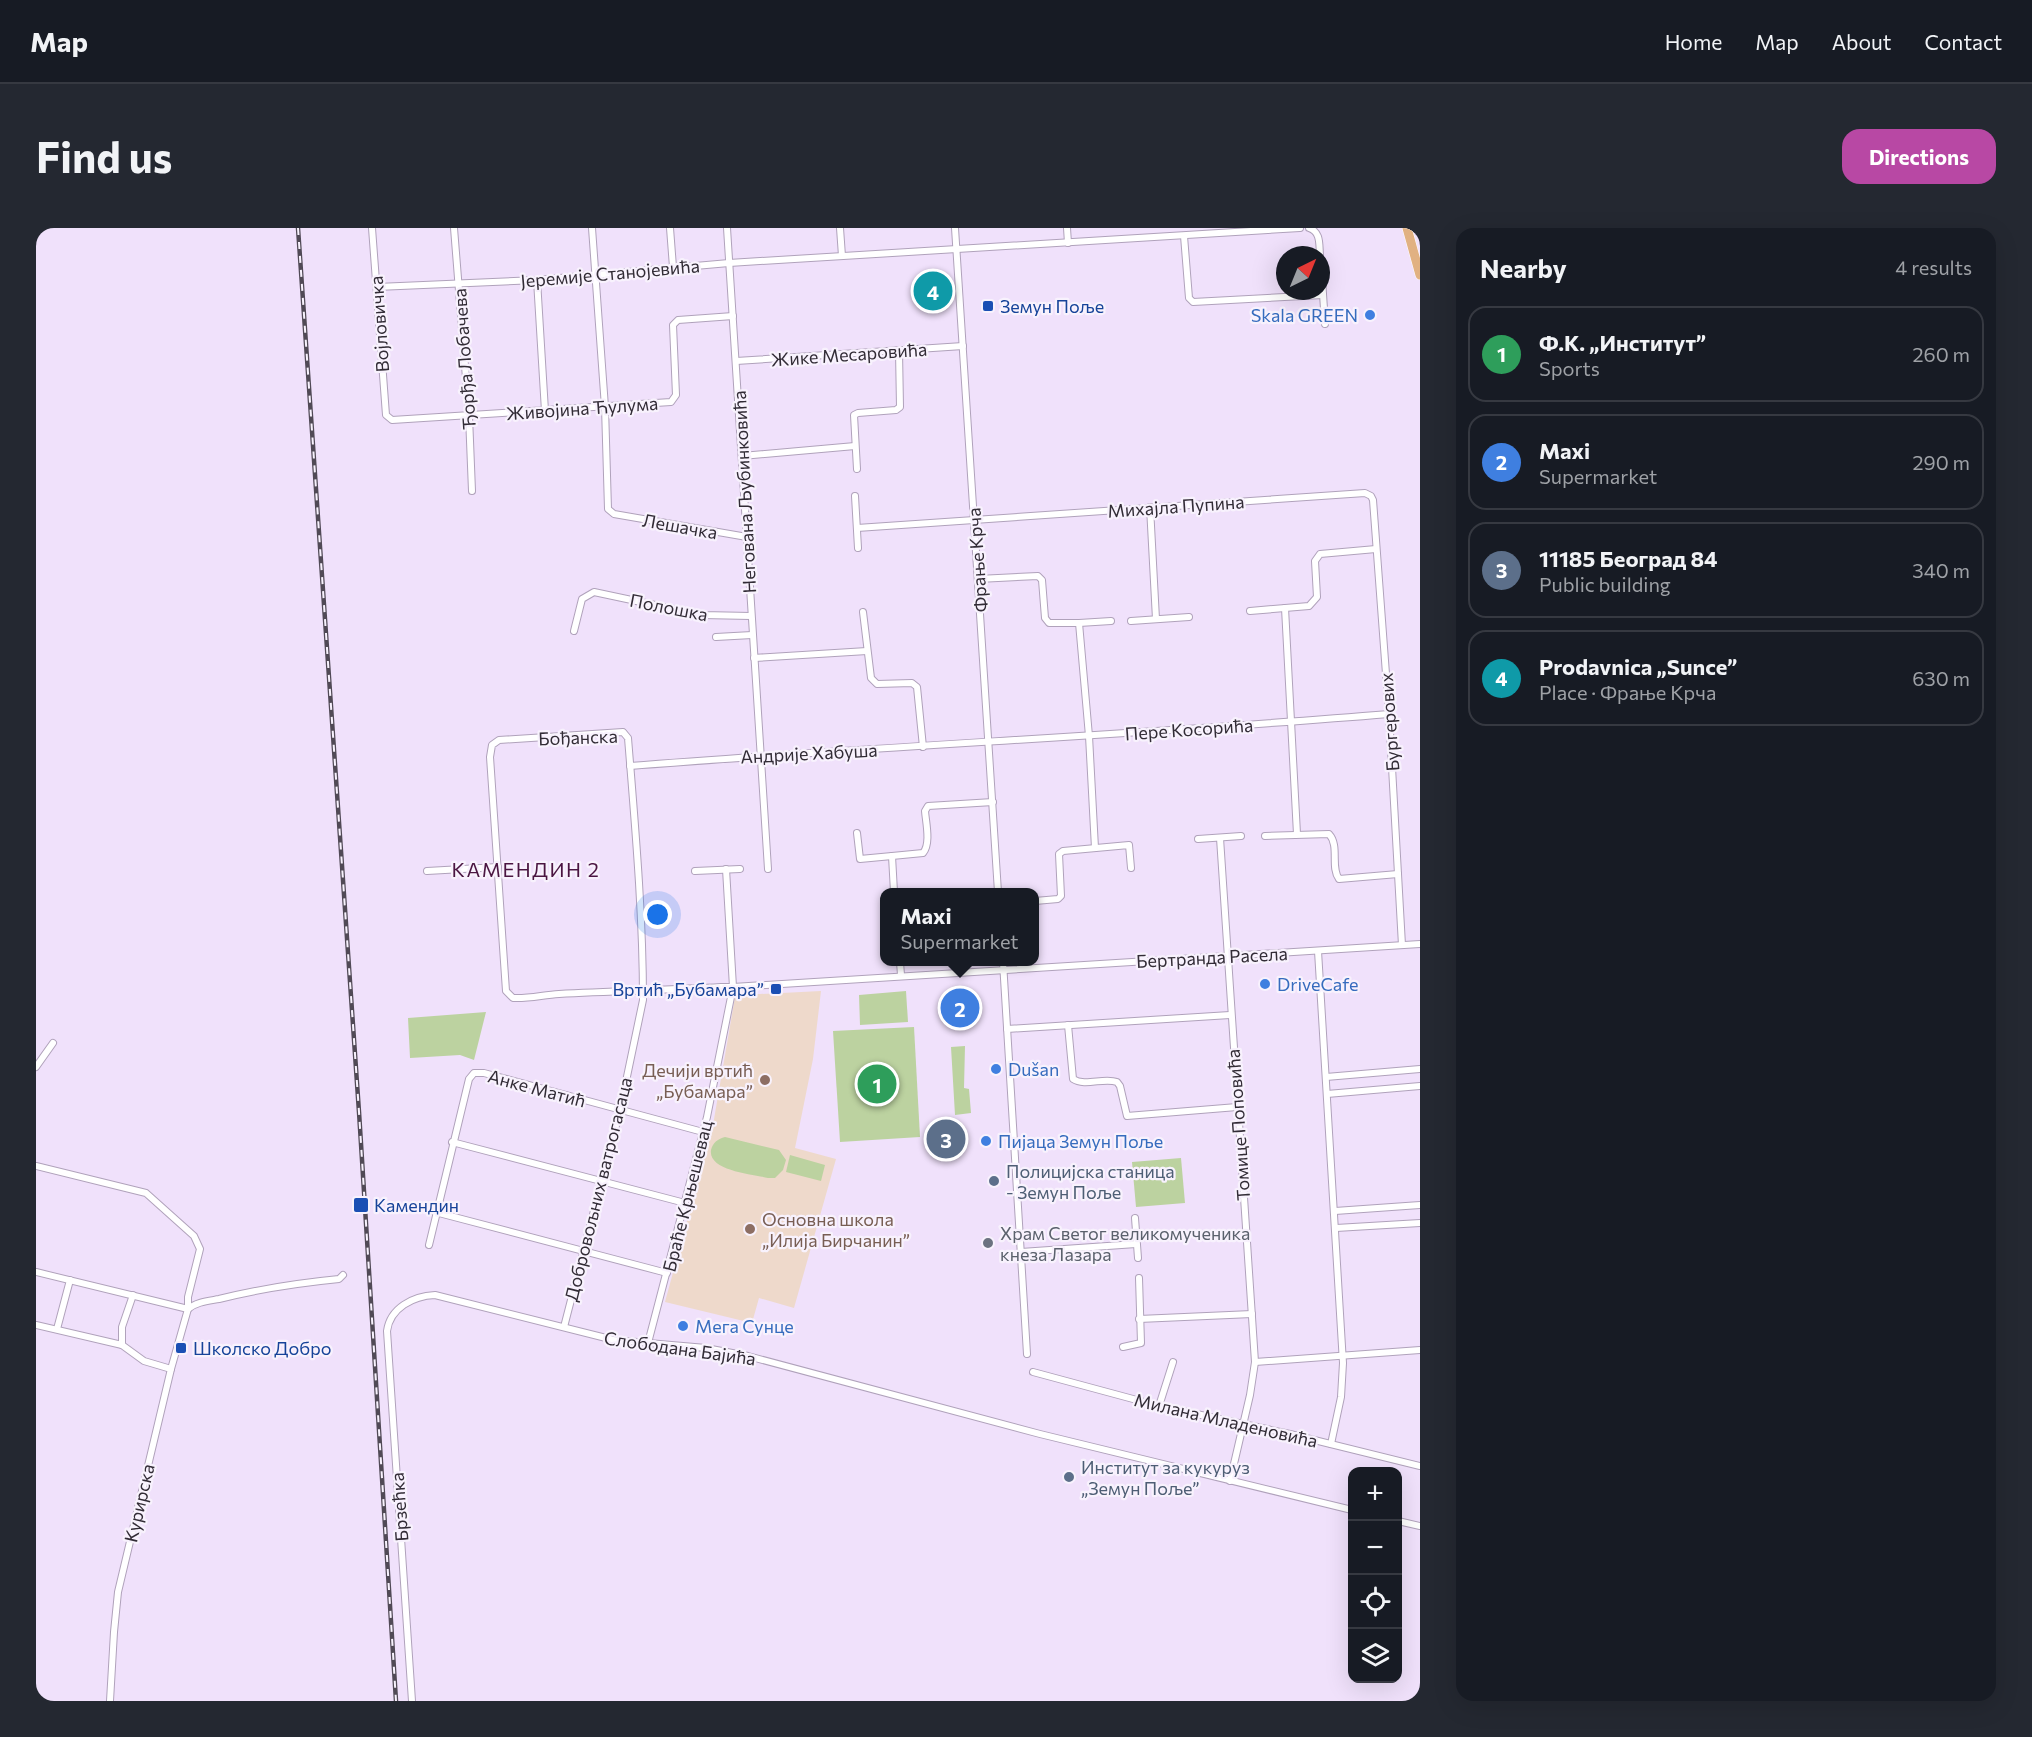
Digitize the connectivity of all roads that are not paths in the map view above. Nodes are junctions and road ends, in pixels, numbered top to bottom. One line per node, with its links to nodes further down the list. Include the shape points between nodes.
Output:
1 (372, 228): 25 (street, Војловичка)
2 (454, 228): 24 (street, Ђорђа Лобачева)
3 (592, 228): 21 (street)
4 (670, 228): 20 (street)
5 (727, 228): 19 (street, Негована Љубинковића)
6 (840, 228): 18 (street)
7 (955, 228): 17 (street, Фрање Крча)
8 (1067, 228): 15 (street)
9 (1180, 228): 14 (street)
10 (1300, 228): 12 (street, Јеремије Станојевића)
11 (1407, 228): 22 (main road)
12 (1269, 229): 14 (street, Јеремије Станојевића)
13 (1311, 229): 16 (street, via 1318,236)
14 (1182, 236): 15 (street, Јеремије Станојевића); 26 (street, via 1189,298 1193,302)
15 (1068, 243): 17 (street, Јеремије Станојевића)
16 (1319, 246)
17 (956, 249): 18 (street, Јеремије Станојевића); 30 (street, Фрање Крча)
18 (842, 256): 19 (street, Јеремије Станојевића)
19 (729, 263): 20 (street, Јеремије Станојевића); 28 (street, Негована Љубинковића)
20 (673, 267): 21 (street, Јеремије Станојевића)
21 (596, 274): 23 (street, Јеремије Станојевића); 33 (street)
22 (1420, 275)
23 (537, 280): 24 (street, Јеремије Станојевића); 34 (street)
24 (458, 282): 25 (street, Јеремије Станојевића); 35 (street, Ђорђа Лобачева)
25 (377, 287): 36 (street, Војловичка)
26 (1276, 298)
27 (1323, 300): 29 (street)
28 (733, 316): 32 (street, Негована Љубинковића); 33 (street, Живојина Ћулума, via 678,321 673,325 673,400)
29 (1325, 324)
30 (963, 346): 31 (street, Жике Месаровића); 44 (street, Фрање Крча)
31 (899, 351): 32 (street, Жике Месаровића); 37 (street, via 900,407 856,413)
32 (736, 361): 38 (street, Негована Љубинковића)
33 (605, 406): 34 (street, Живојина Ћулума); 46 (street, Лешачка, via 608,509 614,514)
34 (545, 411): 35 (street, Живојина Ћулума)
35 (469, 416): 36 (street, Живојина Ћулума); 40 (street, Ђорђа Лобачева)
36 (389, 419)
37 (855, 446): 38 (street); 39 (street)
38 (742, 456): 46 (street, Негована Љубинковића)
39 (856, 469)
40 (472, 491)
41 (855, 496): 45 (street)
42 (1373, 500): 43 (street, Михајла Пупина, via 1365,493); 48 (street, Бургерових)
43 (1150, 507): 44 (street, Михајла Пупина); 55 (street)
44 (975, 520): 45 (street, Михајла Пупина); 49 (street, Фрање Крча)
45 (857, 528): 47 (street)
46 (747, 537): 53 (street, Негована Љубинковића)
47 (858, 548)
48 (1376, 549): 50 (street, via 1320,554 1315,561 1316,600 1309,606); 64 (street, Бургерових)
49 (978, 579): 58 (street, via 1038,576 1049,623); 67 (street, Фрање Крча)
50 (1285, 608): 51 (street); 65 (street)
51 (1250, 611)
52 (863, 612): 62 (street)
53 (751, 616): 59 (street, Полошка, via 702,615 599,592 582,599); 60 (street, Негована Љубинковића)
54 (1189, 618): 55 (street)
55 (1156, 619): 57 (street)
56 (1111, 621): 58 (street)
57 (1131, 621)
58 (1079, 623): 66 (street)
59 (574, 631)
60 (752, 635): 61 (street); 63 (street, Негована Љубинковића)
61 (716, 637)
62 (867, 651): 63 (street); 68 (street, via 875,683 912,683 917,687)
63 (754, 658): 69 (street, Негована Љубинковића)
64 (1389, 714): 65 (street, Пере Косорића); 87 (street, Бургерових)
65 (1291, 722): 66 (street, Пере Косорића); 73 (street)
66 (1089, 736): 67 (street, Пере Косорића); 78 (street)
67 (989, 742): 68 (street, Андрије Хабуша); 71 (street, Фрање Крча)
68 (923, 747): 69 (street, Андрије Хабуша)
69 (759, 756): 70 (street, Андрије Хабуша); 84 (street, Негована Љубинковића)
70 (630, 766): 80 (street, Бођанска, via 628,738 623,732 494,743 490,751); 100 (street, Добровољних ватрогасаца)
71 (993, 801): 79 (street, via 930,806 925,811 926,851); 89 (street, Фрање Крча)
72 (857, 833): 79 (street, via 860,859)
73 (1297, 834): 75 (street); 87 (street, via 1331,836 1340,879)
74 (1241, 836): 76 (street)
75 (1265, 836)
76 (1220, 838): 77 (street); 94 (street, Томице Поповића)
77 (1198, 839)
78 (1095, 848): 81 (street, via 1129,845); 90 (street, via 1061,852 1061,896)
79 (892, 856): 88 (street)
80 (498, 867): 85 (street); 100 (street, Бертранда Расела, via 506,990 510,997)
81 (1131, 868)
82 (726, 869): 83 (street); 86 (street); 99 (street, Браће Крњешевац)
83 (740, 869)
84 (768, 869)
85 (428, 871)
86 (695, 871)
87 (1398, 874): 92 (street, Бургерових)
88 (894, 888)
89 (999, 888)
90 (1039, 901)
91 (1420, 944): 92 (street, Бертранда Расела)
92 (1402, 945): 93 (street, Бертранда Расела)
93 (1318, 951): 94 (street, Бертранда Расела); 107 (street)
94 (1228, 956): 97 (street, Бертранда Расела); 101 (street, Томице Поповића)
95 (900, 966): 98 (street)
96 (1004, 966): 97 (street)
97 (1004, 969): 98 (street, Бертранда Расела); 103 (street)
98 (901, 975): 99 (street, Бертранда Расела)
99 (732, 987): 100 (street, Бертранда Расела); 112 (street, Браће Крњешевац)
100 (643, 991): 111 (street, Добровољних ватрогасаца)
101 (1230, 1015): 102 (street); 110 (street, Томице Поповића)
102 (1068, 1026): 103 (street); 110 (street, via 1073,1079 1117,1082 1127,1116)
103 (1007, 1029): 126 (street)
104 (53, 1043): 105 (street)
105 (36, 1067)
106 (1420, 1069): 107 (street)
107 (1326, 1077): 109 (street)
108 (1420, 1086): 109 (street)
109 (1327, 1094): 118 (street)
110 (1236, 1107): 136 (street, Томице Поповића)
111 (620, 1110): 112 (street, Анке Матић); 113 (street, Анке Матић, via 474,1073); 115 (street, Добровољних ватрогасаца)
112 (703, 1132): 116 (street, Браће Крњешевац)
113 (452, 1142): 115 (street); 119 (street)
114 (36, 1166): 134 (street, Курирска, via 143,1191 194,1236 200,1249)
115 (602, 1181): 116 (street); 125 (street, Добровољних ватрогасаца)
116 (685, 1203): 129 (street, Браће Крњешевац)
117 (1420, 1205): 118 (street)
118 (1335, 1211): 122 (street)
119 (435, 1212): 124 (street); 125 (street)
120 (1135, 1218): 123 (street)
121 (1420, 1223): 122 (street)
122 (1336, 1228): 146 (street)
123 (1136, 1244): 126 (street); 127 (street)
124 (429, 1245)
125 (584, 1251): 129 (street); 139 (street, Добровољних ватрогасаца)
126 (1021, 1252): 145 (street)
127 (1138, 1258)
128 (36, 1272): 132 (street)
129 (667, 1273): 141 (street, Браће Крњешевац)
130 (344, 1275): 134 (street, via 339,1279 247,1292)
131 (1139, 1278): 137 (street)
132 (70, 1280): 133 (street); 140 (street)
133 (133, 1295): 134 (street); 142 (street, via 122,1327)
134 (188, 1309): 149 (street, Курирска)
135 (392, 1314): 139 (street, Слободана Бајића, via 409,1302 435,1295); 161 (street, Брзећка, via 387,1342)
136 (1252, 1314): 137 (street); 148 (street, Томице Поповића)
137 (1139, 1319): 143 (street, via 1141,1343)
138 (36, 1325): 140 (street)
139 (564, 1327): 141 (street, Слободана Бајића, via 614,1340)
140 (57, 1329): 142 (street)
141 (648, 1343): 156 (street, Слободана Бајића, via 748,1356)
142 (122, 1345): 149 (street, via 144,1361)
143 (1123, 1347)
144 (1420, 1350): 146 (street)
145 (1027, 1354)
146 (1342, 1355): 148 (street); 153 (street, via 1341,1397)
147 (1173, 1362): 151 (street)
148 (1255, 1362): 152 (street, Томице Поповића)
149 (171, 1369): 160 (street, Курирска, via 117,1599)
150 (1033, 1372): 151 (street, Милана Младеновића)
151 (1159, 1406): 152 (street, Милана Младеновића)
152 (1244, 1424): 153 (street, Милана Младеновића); 156 (street, Томице Поповића)
153 (1331, 1444): 155 (street, Милана Младеновића)
154 (1420, 1456): 155 (street)
155 (1419, 1465)
156 (1230, 1481): 157 (street, Слободана Бајића)
157 (1348, 1509)
158 (1402, 1522): 159 (street)
159 (1420, 1526)
160 (110, 1701)
161 (412, 1701)

